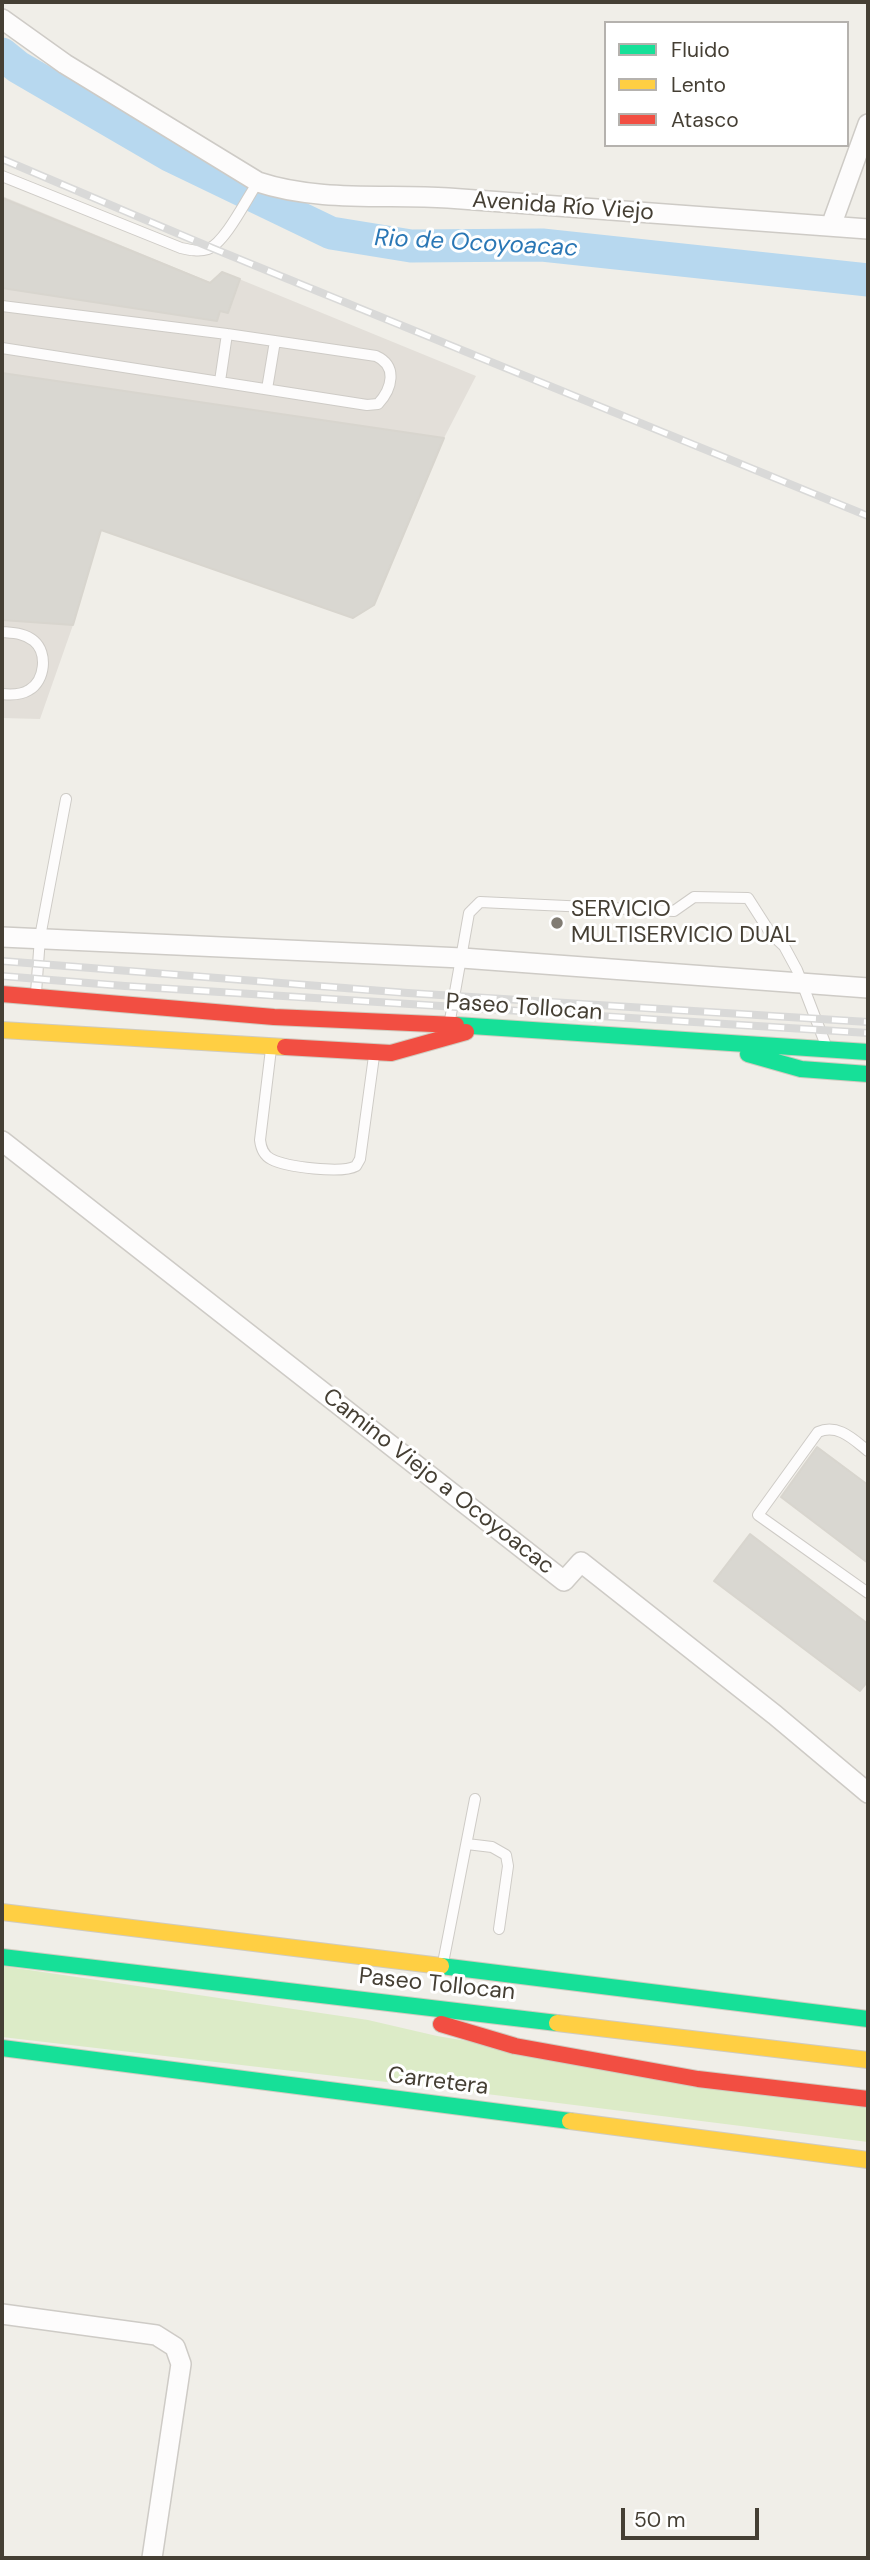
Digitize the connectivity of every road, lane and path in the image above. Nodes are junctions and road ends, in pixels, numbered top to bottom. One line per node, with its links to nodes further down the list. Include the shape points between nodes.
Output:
1 (2, 19): 4 (street, Avenida Río Viejo)
2 (868, 124): 5 (street)
3 (2, 176): 4 (lane, via 198,251 212,248)
4 (254, 187): 5 (street, Avenida Río Viejo)
5 (831, 226): 6 (street, Avenida Río Viejo)
6 (868, 229)
7 (2, 306): 8 (lane)
8 (227, 334): 9 (lane); 11 (lane)
9 (275, 341): 12 (lane); 12 (lane, via 376,356 386,360 390,386 378,404 367,405)
10 (2, 348): 11 (lane)
11 (220, 381): 12 (lane)
12 (267, 389)
13 (2, 632): 14 (lane, via 33,639 43,665 38,683 28,692)
14 (2, 694)
15 (66, 799): 17 (lane)
16 (2, 937): 17 (street)
17 (40, 937): 18 (street); 22 (lane)
18 (461, 958): 19 (street); 19 (lane, via 469,914 480,902 674,911 694,898 748,898 784,946); 25 (lane)
19 (801, 983): 20 (street); 30 (lane)
20 (868, 988)
21 (2, 994): 22 (main road)
22 (36, 997): 23 (main road)
23 (176, 1010): 24 (main road, via 74,1019); 25 (main road, Paseo Tollocan)
24 (2, 1015)
25 (450, 1025): 26 (main road, Paseo Tollocan)
26 (478, 1028): 28 (main road, Paseo Tollocan); 31 (main road, via 391,1053)
27 (2, 1030): 29 (main road)
28 (712, 1043): 30 (main road, Paseo Tollocan); 33 (main road, via 800,1069)
29 (272, 1046): 31 (main road); 31 (lane, via 262,1150 283,1163 341,1170 356,1166 360,1159)
30 (828, 1050): 32 (main road, Paseo Tollocan)
31 (374, 1052)
32 (868, 1052)
33 (868, 1074)
34 (2, 1141): 37 (street, Camino Viejo a Ocoyoacac, via 564,1581 581,1562)
35 (868, 1451): 36 (lane, via 835,1429 818,1432 758,1515)
36 (868, 1593)
37 (868, 1793)
38 (475, 1799): 39 (lane)
39 (467, 1844): 41 (lane, via 492,1847 506,1855); 43 (lane)
40 (2, 1912): 43 (main road)
41 (499, 1928)
42 (2, 1956): 44 (main road, Paseo Tollocan)
43 (443, 1967): 45 (main road)
44 (353, 1999): 47 (main road, Paseo Tollocan); 48 (main road, via 515,2046 698,2079)
45 (868, 2019)
46 (2, 2048): 49 (main road, Carretera)
47 (868, 2060)
48 (868, 2099)
49 (868, 2160)
50 (2, 2314): 51 (street, via 156,2335 175,2347 181,2364)
51 (152, 2558)

